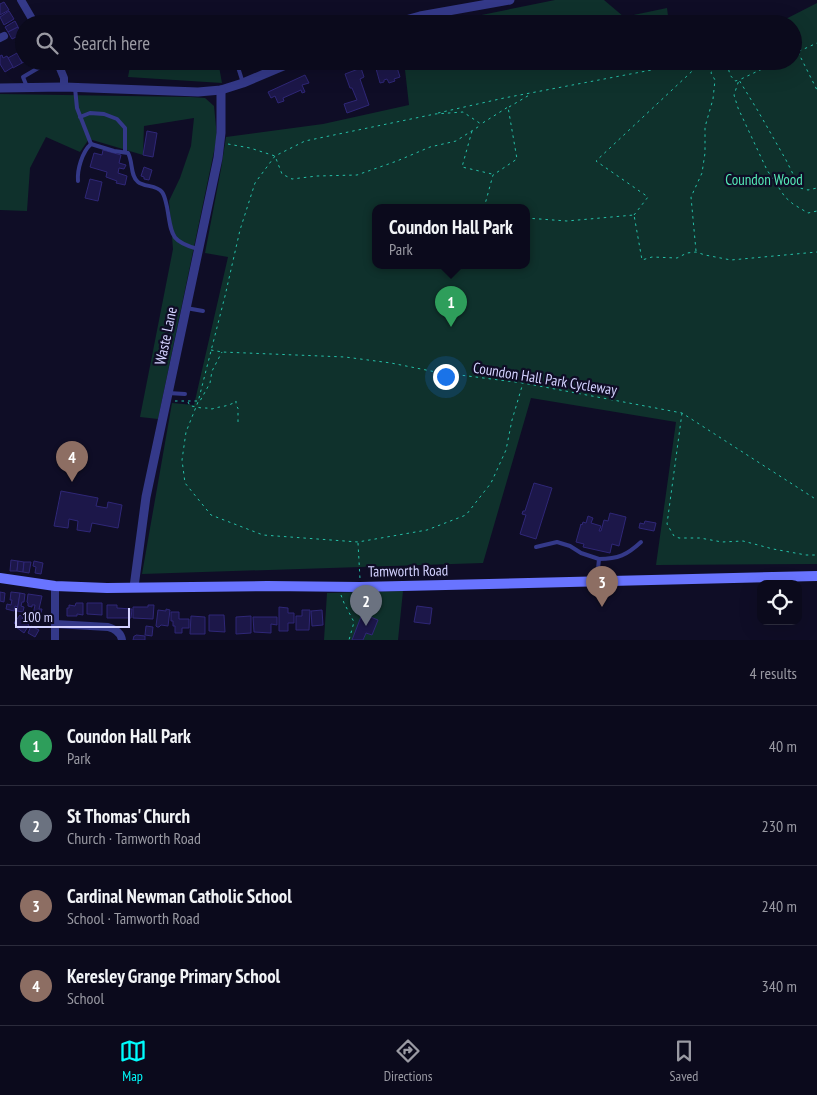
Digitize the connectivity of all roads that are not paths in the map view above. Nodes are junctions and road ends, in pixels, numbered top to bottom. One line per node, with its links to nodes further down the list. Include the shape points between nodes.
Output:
1 (21, 0): 3 (street)
2 (510, 0): 4 (street)
3 (30, 15)
4 (426, 15)
5 (35, 70): 12 (lane, via 24,76)
6 (61, 70): 10 (street)
7 (239, 70): 9 (lane)
8 (274, 70): 9 (street)
9 (243, 83): 14 (street)
10 (64, 87): 12 (street); 13 (street)
11 (0, 88): 12 (street)
12 (27, 88)
13 (75, 88): 14 (street); 15 (lane)
14 (221, 90): 19 (street, Waste Lane, via 218,158)
15 (80, 117): 16 (lane); 17 (lane, via 90,113 117,118 125,128)
16 (91, 144): 17 (lane); 18 (lane, via 82,160)
17 (125, 152): 19 (lane, via 131,158 135,179 162,192 171,232 176,239)
18 (78, 181)
19 (198, 249): 20 (street, Waste Lane)
20 (186, 308): 21 (lane); 23 (street, Waste Lane)
21 (203, 311)
22 (185, 394): 23 (lane)
23 (168, 396): 31 (street, Waste Lane, via 146,497)
24 (641, 542): 26 (lane, via 622,556)
25 (536, 547): 26 (lane, via 557,542)
26 (599, 558): 29 (lane)
27 (817, 576): 29 (main road, Tamworth Road)
28 (0, 578): 30 (main road, Tamworth Road)
29 (596, 582): 31 (main road, Tamworth Road)
30 (55, 586): 31 (main road, Tamworth Road); 32 (street)
31 (134, 587)
32 (54, 624): 33 (street); 34 (street, via 113,628)
33 (54, 640)
34 (122, 640)

